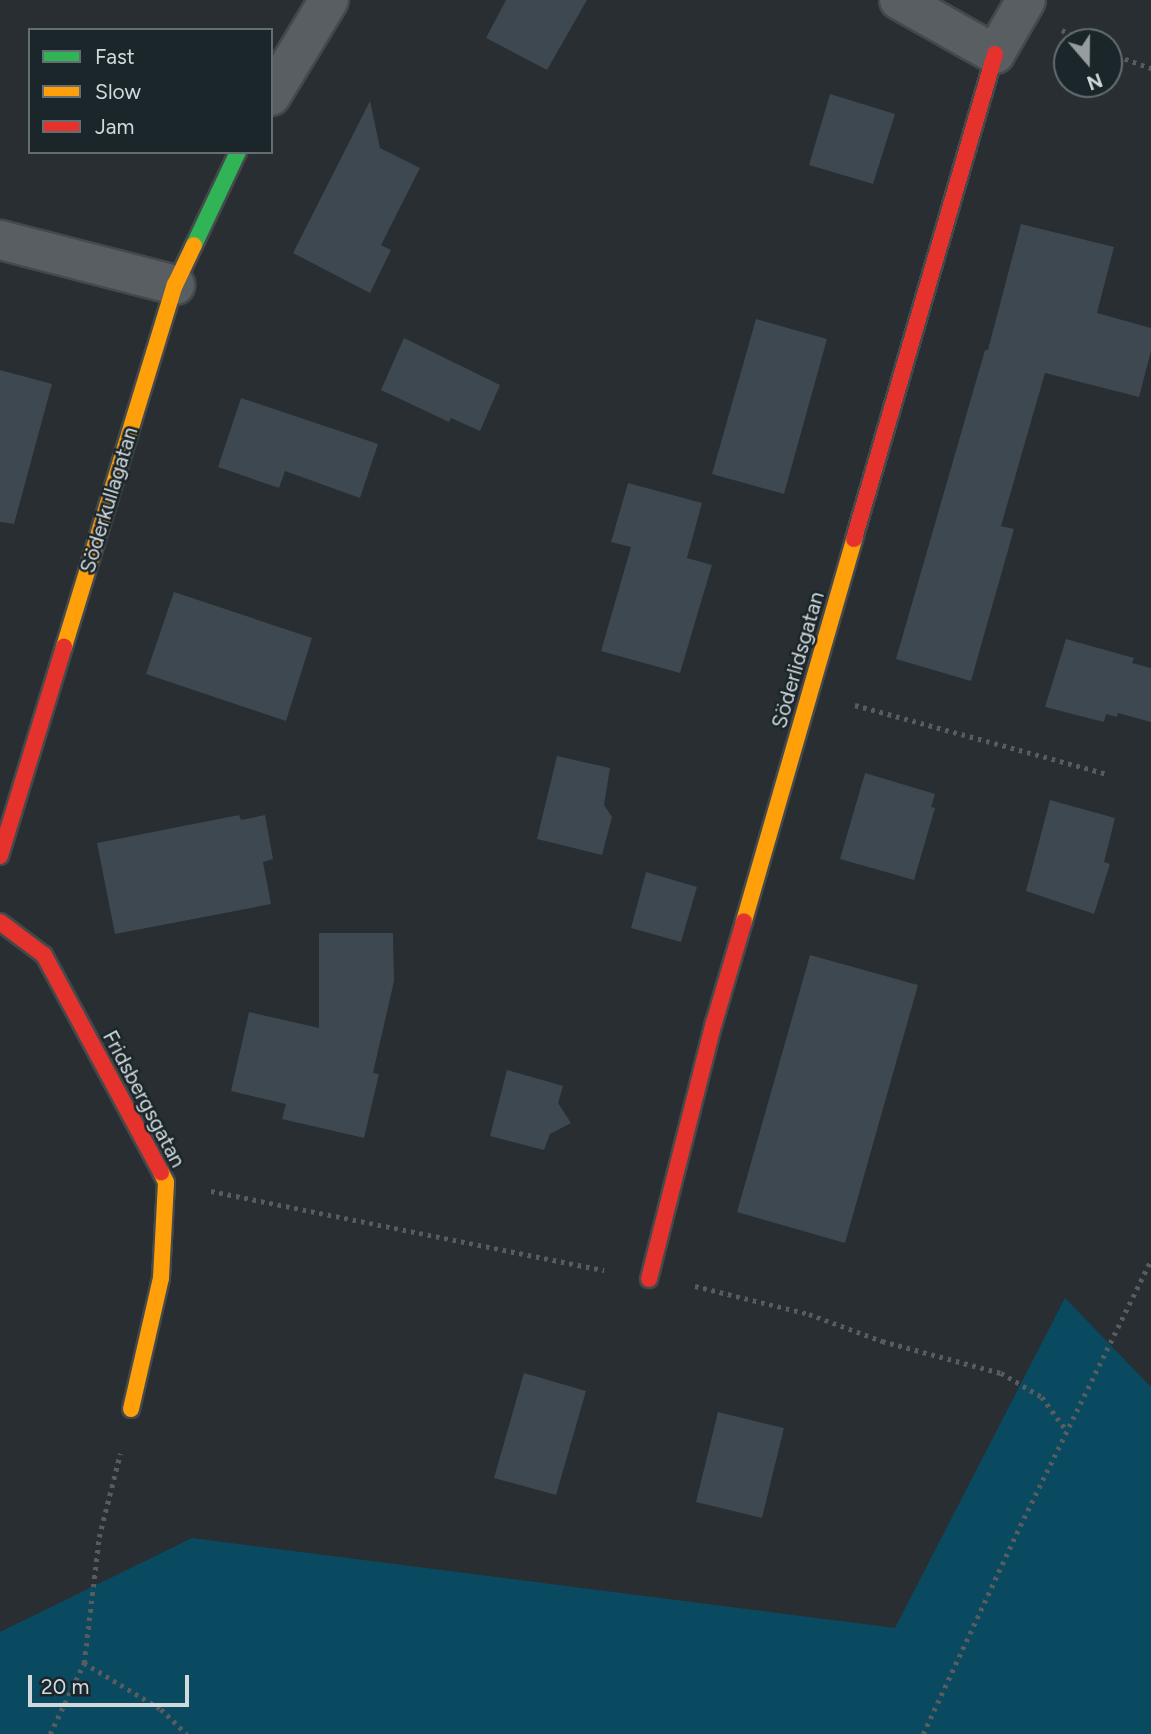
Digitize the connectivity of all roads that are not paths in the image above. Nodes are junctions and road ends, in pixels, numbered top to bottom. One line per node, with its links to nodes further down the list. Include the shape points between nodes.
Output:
1 (329, 0): 5 (street)
2 (898, 0): 4 (street)
3 (1026, 0): 4 (street)
4 (995, 54): 11 (street, Söderlidsgatan, via 714,1023)
5 (273, 93)
6 (237, 154): 8 (street, Söderkullagatan)
7 (0, 240): 8 (street)
8 (175, 285): 9 (street, Söderkullagatan)
9 (0, 856)
10 (0, 922): 12 (street, Fridsbergsgatan, via 44,956 166,1182 161,1278)
11 (649, 1279)
12 (131, 1409)

